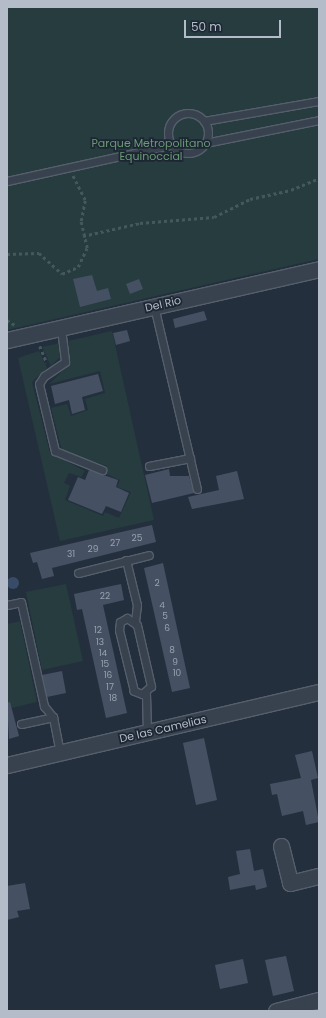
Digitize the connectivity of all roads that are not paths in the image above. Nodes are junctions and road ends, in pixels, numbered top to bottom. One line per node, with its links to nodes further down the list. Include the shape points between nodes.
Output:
1 (319, 101): 3 (lane)
2 (319, 120): 4 (lane)
3 (204, 121): 4 (lane, via 207,128); 5 (lane, via 191,113 176,117 168,130)
4 (205, 143): 5 (lane, via 192,152 177,150)
5 (171, 145): 6 (lane)
6 (7, 181)
7 (319, 269): 8 (street, Del Rio)
8 (154, 306): 9 (street, Del Rio); 11 (lane)
9 (61, 328): 10 (street, Del Rio); 13 (lane, via 66,356 61,366 39,384 55,451)
10 (7, 340)
11 (190, 458): 12 (lane); 14 (lane)
12 (149, 466)
13 (102, 470)
14 (197, 489)
15 (150, 555): 16 (lane)
16 (126, 560): 17 (lane); 19 (lane, via 137,606)
17 (78, 573)
18 (7, 605): 22 (lane, via 21,602 44,706)
19 (135, 621): 21 (lane, via 151,686); 21 (lane, via 123,619 119,630 134,690)
20 (319, 692): 24 (street, De las Camelias)
21 (146, 693): 24 (lane)
22 (53, 717): 23 (lane); 25 (lane)
23 (21, 724)
24 (147, 733): 25 (street, De las Camelias)
25 (60, 753): 26 (street, De las Camelias)
26 (7, 765)
27 (281, 846): 28 (street, via 290,882)
28 (319, 876)
29 (319, 1000): 30 (street)
30 (276, 1011)

